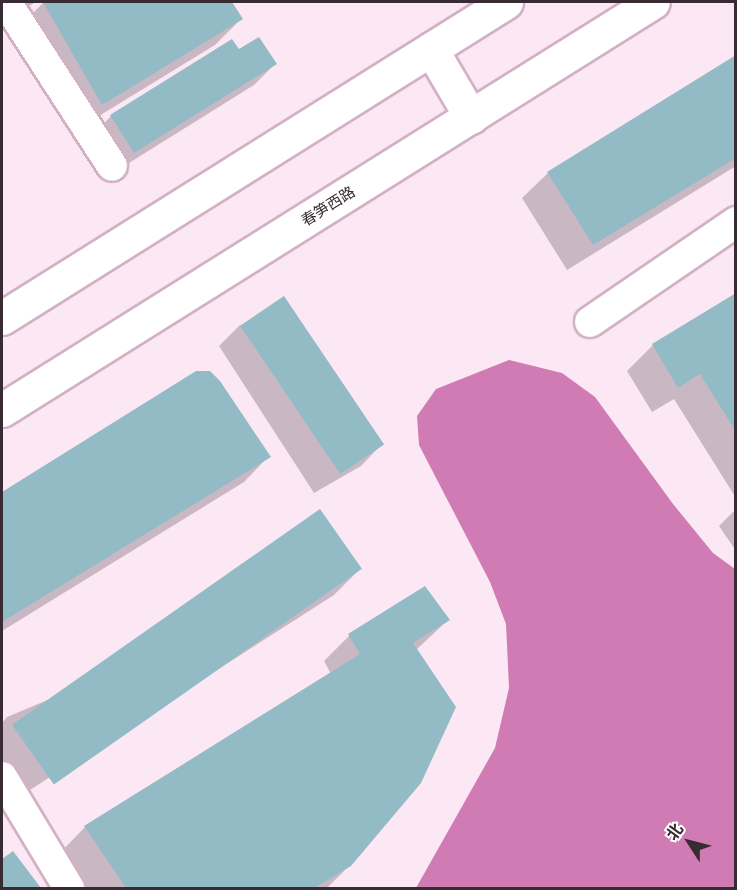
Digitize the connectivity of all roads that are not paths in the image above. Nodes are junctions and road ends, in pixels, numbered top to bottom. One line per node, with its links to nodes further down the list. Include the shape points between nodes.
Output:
1 (6, 2): 6 (street)
2 (506, 2): 4 (main road)
3 (653, 2): 5 (main road, 春笋西路)
4 (431, 49): 5 (main road); 8 (main road)
5 (471, 117): 10 (main road, 春笋西路)
6 (112, 166)
7 (735, 222): 9 (street)
8 (2, 318)
9 (590, 322)
10 (2, 410)
11 (2, 777): 12 (street)
12 (69, 888)

